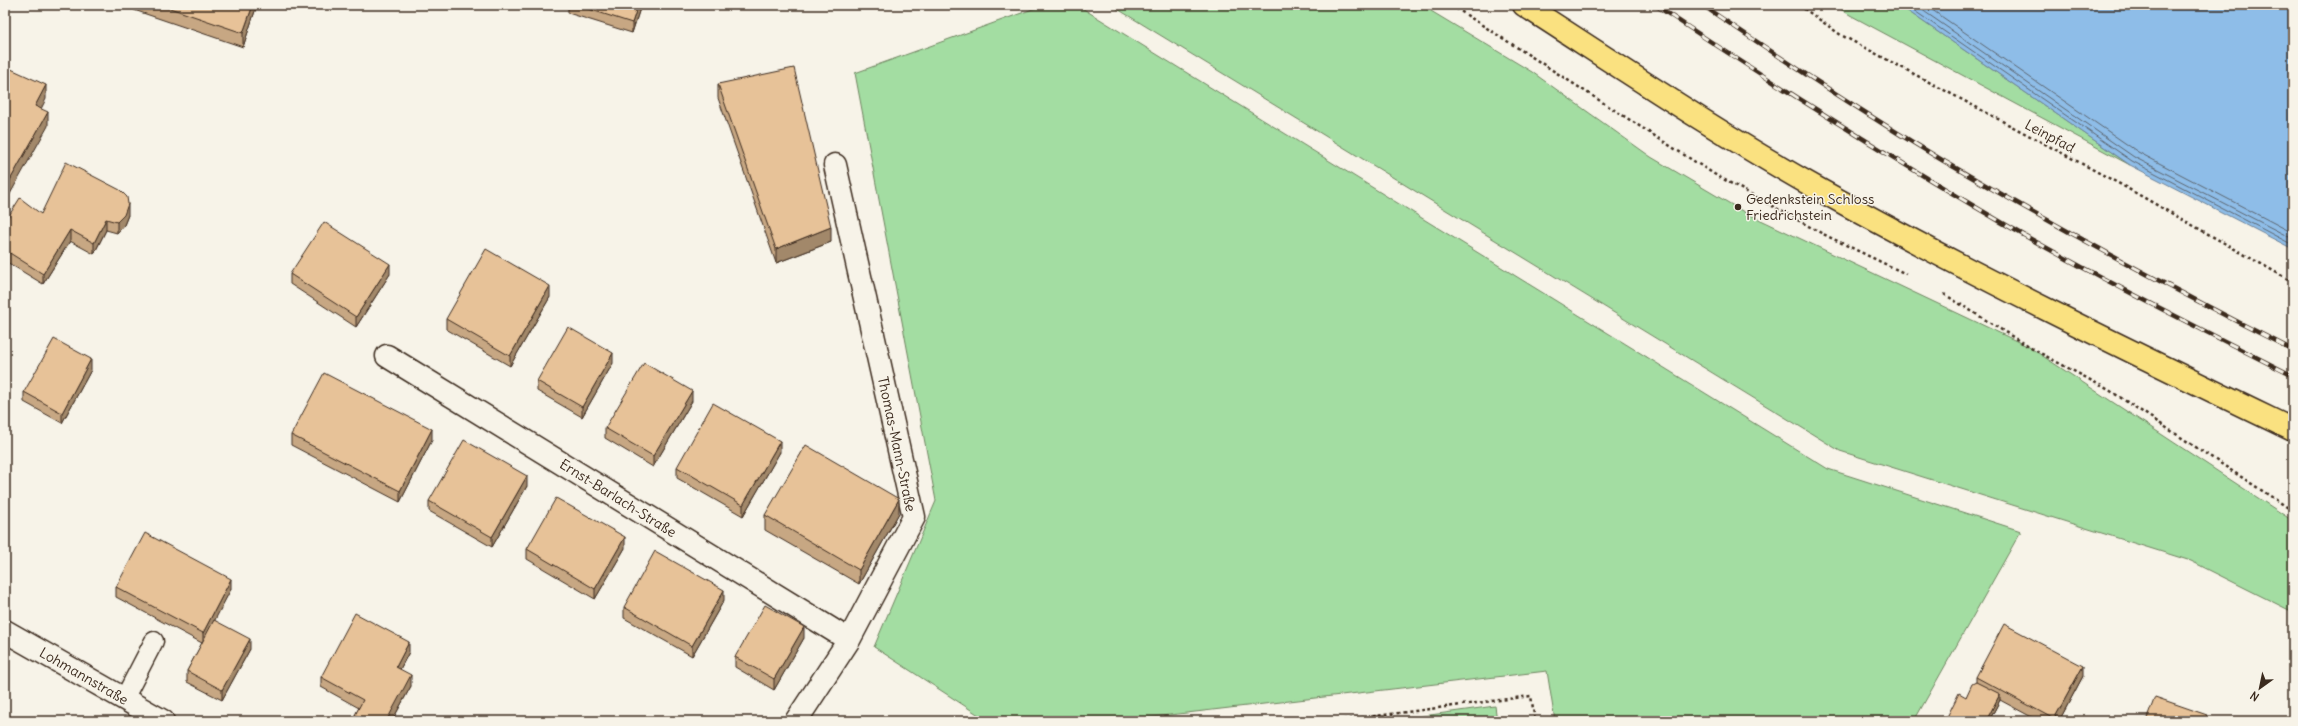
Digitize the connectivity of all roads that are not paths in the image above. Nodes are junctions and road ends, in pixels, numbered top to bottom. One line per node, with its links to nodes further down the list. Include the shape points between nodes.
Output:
1 (1524, 5): 4 (main road, via 1686,109 1819,190 1996,284)
2 (835, 165): 6 (street, Thomas-Mann-Straße, via 914,517)
3 (387, 356): 6 (street, Ernst-Barlach-Straße)
4 (2293, 430)
5 (5, 630): 8 (street, Lohmannstraße)
6 (848, 640): 10 (street, Thomas-Mann-Straße)
7 (154, 641): 8 (lane)
8 (124, 699): 9 (street, Lohmannstraße)
9 (163, 721)
10 (796, 721)

